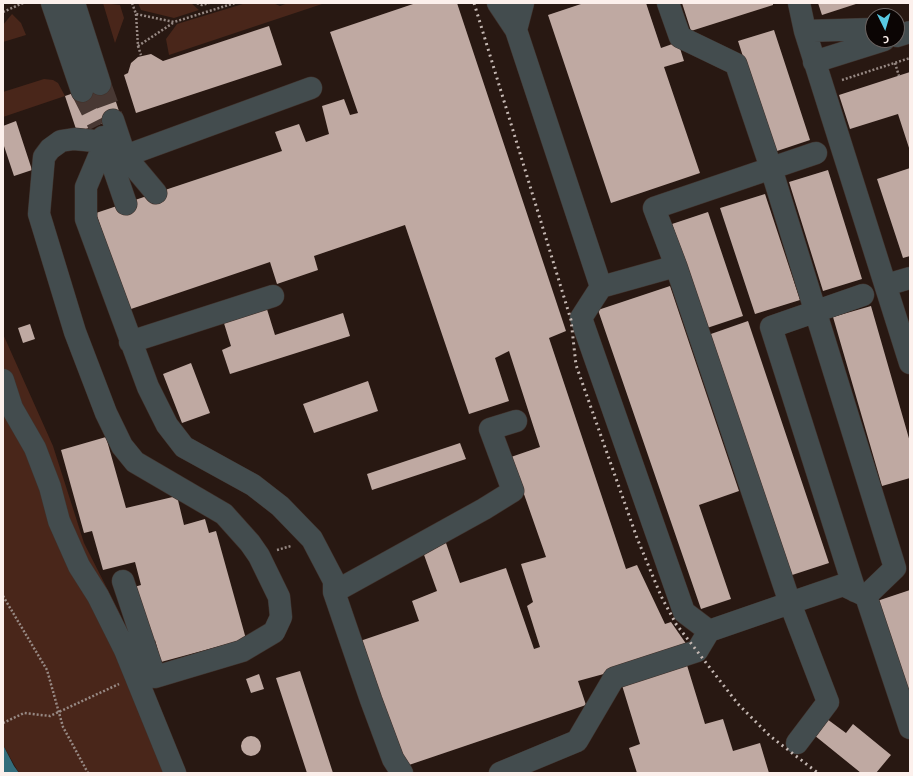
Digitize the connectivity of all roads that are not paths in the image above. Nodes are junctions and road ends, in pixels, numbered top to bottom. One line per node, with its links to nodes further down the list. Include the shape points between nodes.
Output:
1 (52, 3): 2 (lane, via 91,88)
2 (74, 3)
3 (498, 3): 8 (lane)
4 (523, 3): 8 (lane)
5 (668, 3): 16 (lane, via 680,37 736,64)
6 (799, 3): 9 (lane)
7 (865, 28): 9 (lane)
8 (516, 30): 22 (lane)
9 (804, 31): 11 (lane)
10 (865, 46): 11 (lane)
11 (814, 62): 21 (lane)
12 (311, 88): 15 (lane)
13 (106, 129): 15 (lane); 18 (lane); 26 (lane, via 86,187 86,219); 30 (lane, via 60,141 44,157 39,214 75,332 106,413 128,455 145,469 224,514 259,556 279,597 281,616 274,632 242,650 155,677)
14 (816, 153): 16 (lane)
15 (125, 156): 17 (lane)
16 (771, 168): 19 (lane, via 654,208); 25 (lane)
17 (156, 194)
18 (126, 204)
19 (676, 266): 22 (lane); 33 (lane)
20 (910, 278): 21 (lane)
21 (886, 285): 27 (lane)
22 (601, 287): 34 (lane, via 581,318 684,612)
23 (863, 295): 25 (lane)
24 (273, 296): 26 (lane)
25 (815, 312): 32 (lane, via 895,568); 32 (lane, via 771,327)
26 (130, 342): 31 (lane, via 164,419 184,447 253,485 280,506 312,539 334,581)
27 (910, 363)
28 (3, 380): 37 (lane, via 12,408 35,448 50,487 59,522 76,560 112,624)
29 (516, 422): 31 (lane, via 490,429 513,491)
30 (122, 581)
31 (334, 592): 38 (lane, via 393,759)
32 (861, 593): 33 (lane, via 843,585); 35 (lane)
33 (790, 603): 34 (lane); 36 (lane, via 828,702)
34 (709, 631): 39 (lane, via 697,651 614,678 577,741)
35 (910, 728)
36 (797, 742)
37 (175, 773)
38 (402, 773)
39 (500, 773)

